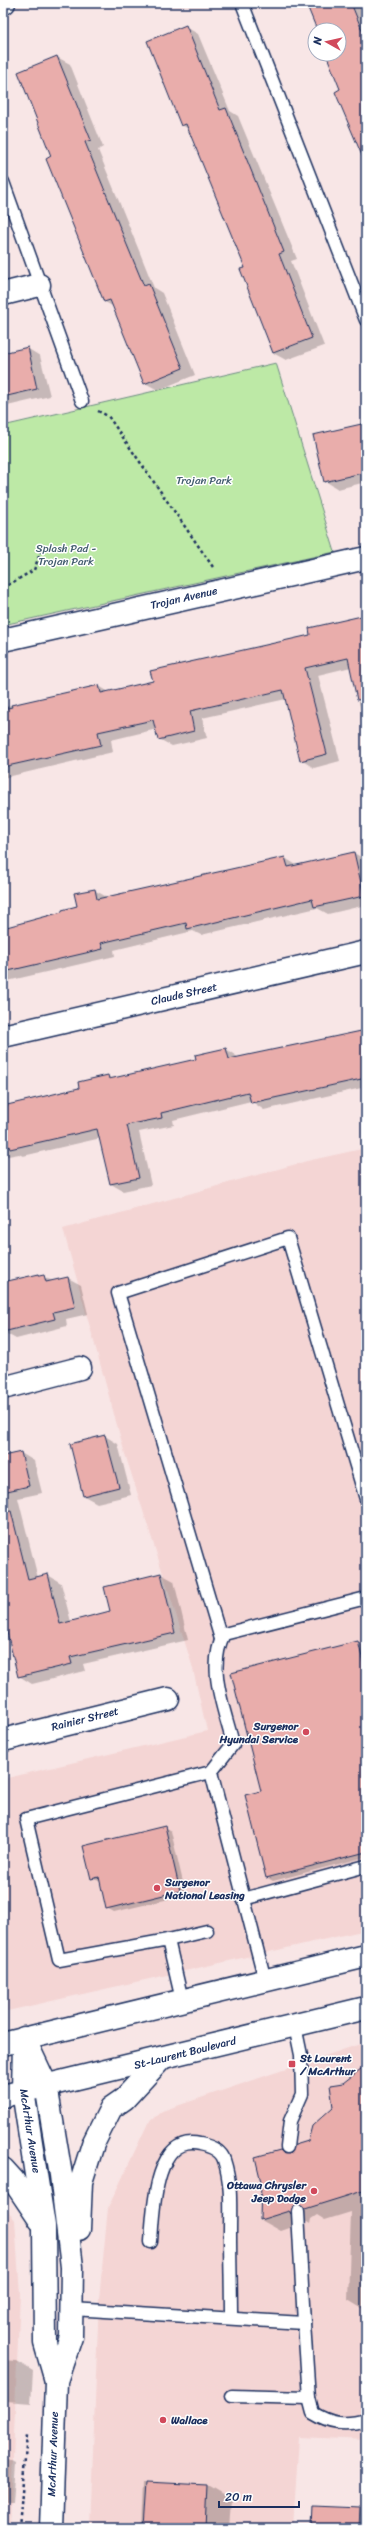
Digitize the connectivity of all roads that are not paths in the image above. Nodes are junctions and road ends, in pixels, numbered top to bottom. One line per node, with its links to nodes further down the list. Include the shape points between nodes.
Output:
1 (242, 3): 5 (lane)
2 (3, 182): 3 (lane)
3 (39, 285): 4 (main road); 6 (lane)
4 (3, 294)
5 (366, 320)
6 (82, 401)
7 (366, 558): 8 (main road, Trojan Avenue)
8 (3, 640)
9 (366, 952): 10 (main road, Claude Street)
10 (3, 1036)
11 (80, 1368): 12 (main road)
12 (3, 1388)
13 (366, 1499): 15 (lane, via 288,1238 118,1294)
14 (366, 1598): 15 (lane, via 224,1634)
15 (221, 1639): 18 (lane, via 215,1667 233,1744)
16 (168, 1699): 17 (main road, Rainier Street)
17 (3, 1740)
18 (211, 1772): 20 (lane); 22 (lane, via 26,1819 59,1960)
19 (366, 1866): 20 (lane)
20 (243, 1899): 24 (lane)
21 (207, 1931): 22 (lane)
22 (168, 1940): 25 (lane)
23 (366, 1956): 24 (main road)
24 (265, 1980): 25 (main road)
25 (182, 2000): 28 (main road)
26 (366, 2008): 27 (main road, St-Laurent Boulevard)
27 (295, 2026): 30 (main road, St-Laurent Boulevard); 33 (lane, via 301,2055 302,2094 290,2121)
28 (24, 2038): 29 (main road); 31 (main road, McArthur Avenue); 32 (main road, McArthur Avenue)
29 (3, 2044)
30 (161, 2059): 31 (main road, St-Laurent Boulevard); 38 (main road, via 124,2099 111,2108 93,2144 81,2182 79,2235)
31 (46, 2085): 32 (main road, St-Laurent Boulevard); 38 (main road, McArthur Avenue, via 61,2175)
32 (13, 2094): 36 (main road, McArthur Avenue)
33 (287, 2147)
34 (3, 2169): 36 (main road)
35 (298, 2212): 41 (lane)
36 (44, 2226): 42 (main road, McArthur Avenue, via 45,2343)
37 (151, 2242): 40 (lane, via 156,2187 165,2160 180,2146 198,2143 212,2147 223,2158 230,2186)
38 (72, 2267): 39 (main road, McArthur Avenue)
39 (72, 2309): 40 (lane); 42 (main road, McArthur Avenue, via 71,2337)
40 (231, 2318): 41 (lane)
41 (304, 2323): 44 (lane)
42 (56, 2381): 46 (main road, McArthur Avenue)
43 (232, 2396): 44 (lane)
44 (309, 2398): 45 (lane, via 313,2413 327,2422 353,2424)
45 (366, 2420)
46 (51, 2528)

